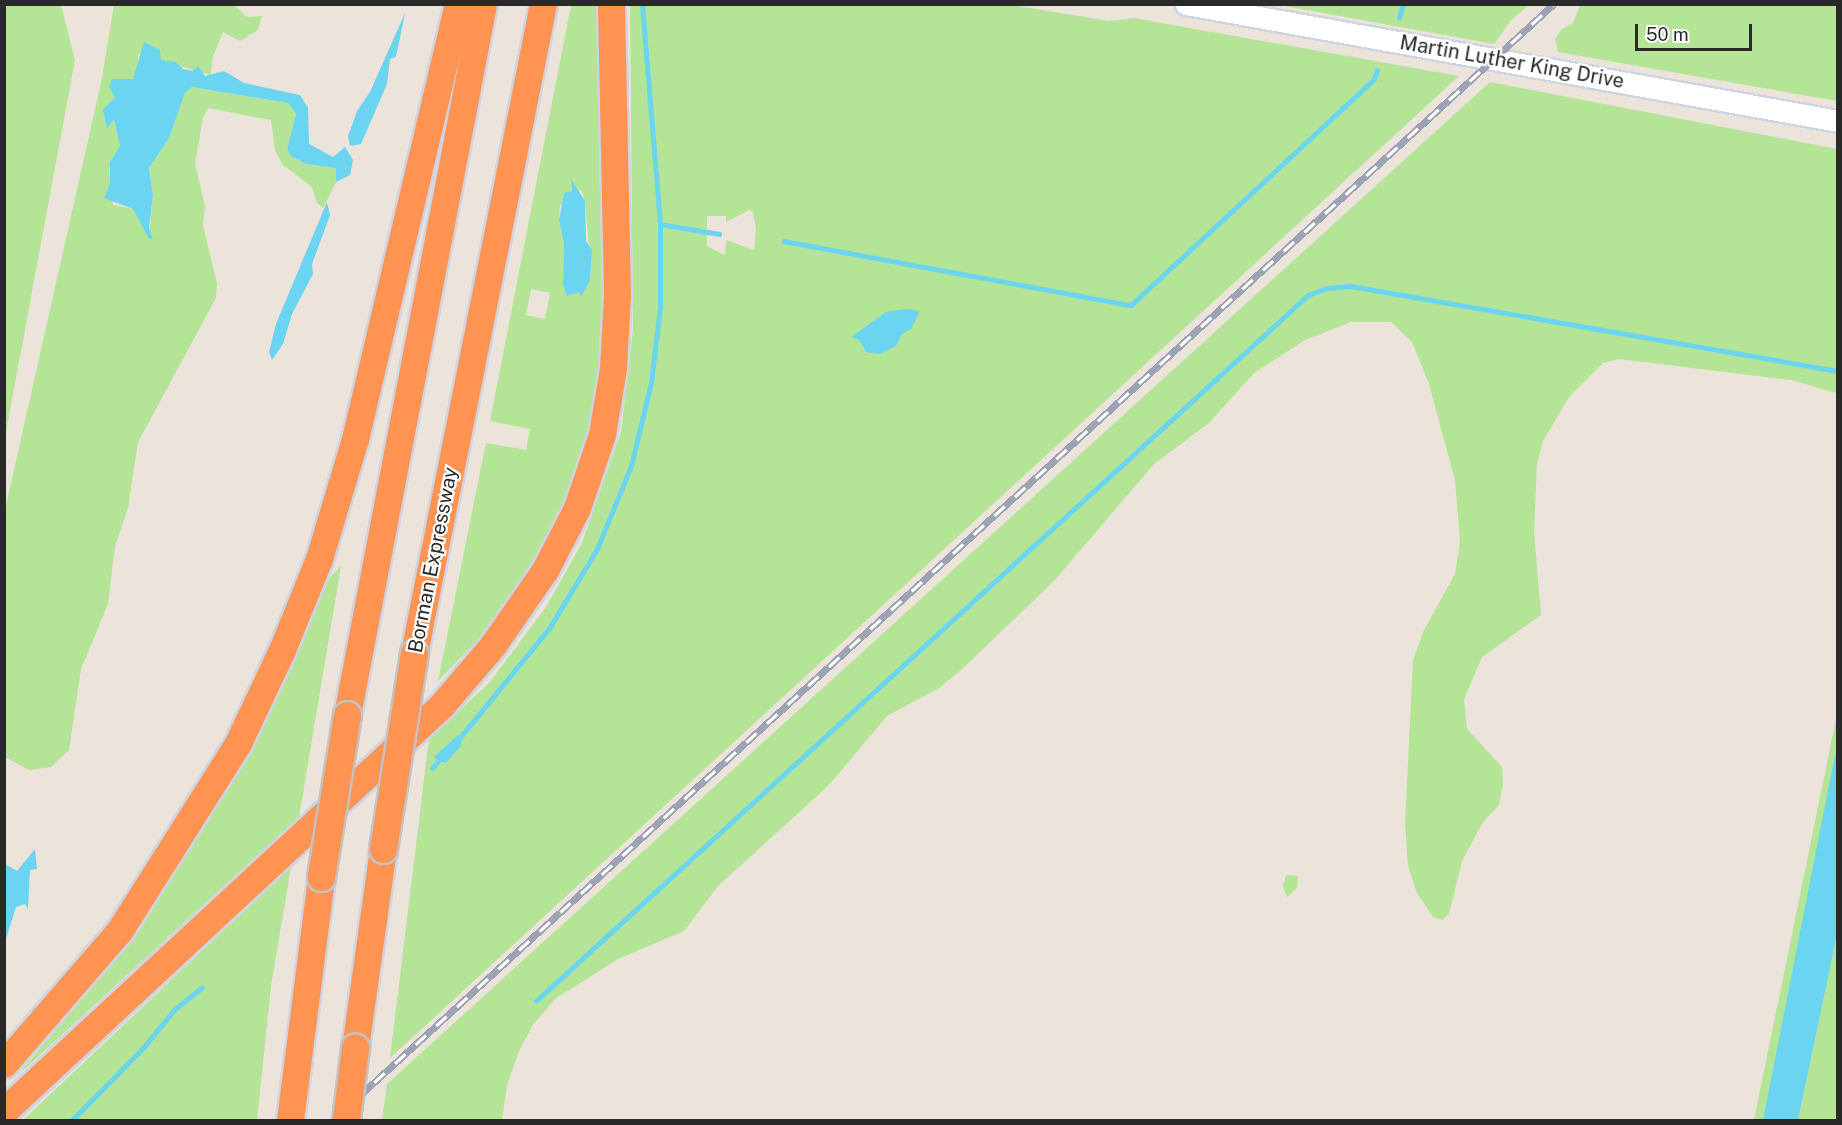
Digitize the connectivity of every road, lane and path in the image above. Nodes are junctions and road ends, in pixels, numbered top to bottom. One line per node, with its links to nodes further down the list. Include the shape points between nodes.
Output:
1 (458, 4): 7 (highway, via 355,439 319,560 282,650 238,743 120,930)
2 (483, 4): 8 (highway, bridge, via 347,715)
3 (543, 4): 10 (highway, Borman Expressway, bridge, via 414,653)
4 (611, 4): 9 (highway, via 616,294 613,368 602,434 577,508 545,570 493,645 442,705)
5 (1186, 4): 6 (main road, Martin Luther King Drive)
6 (1838, 121)
7 (4, 1064)
8 (291, 1108)
9 (4, 1111)
10 (346, 1120)

